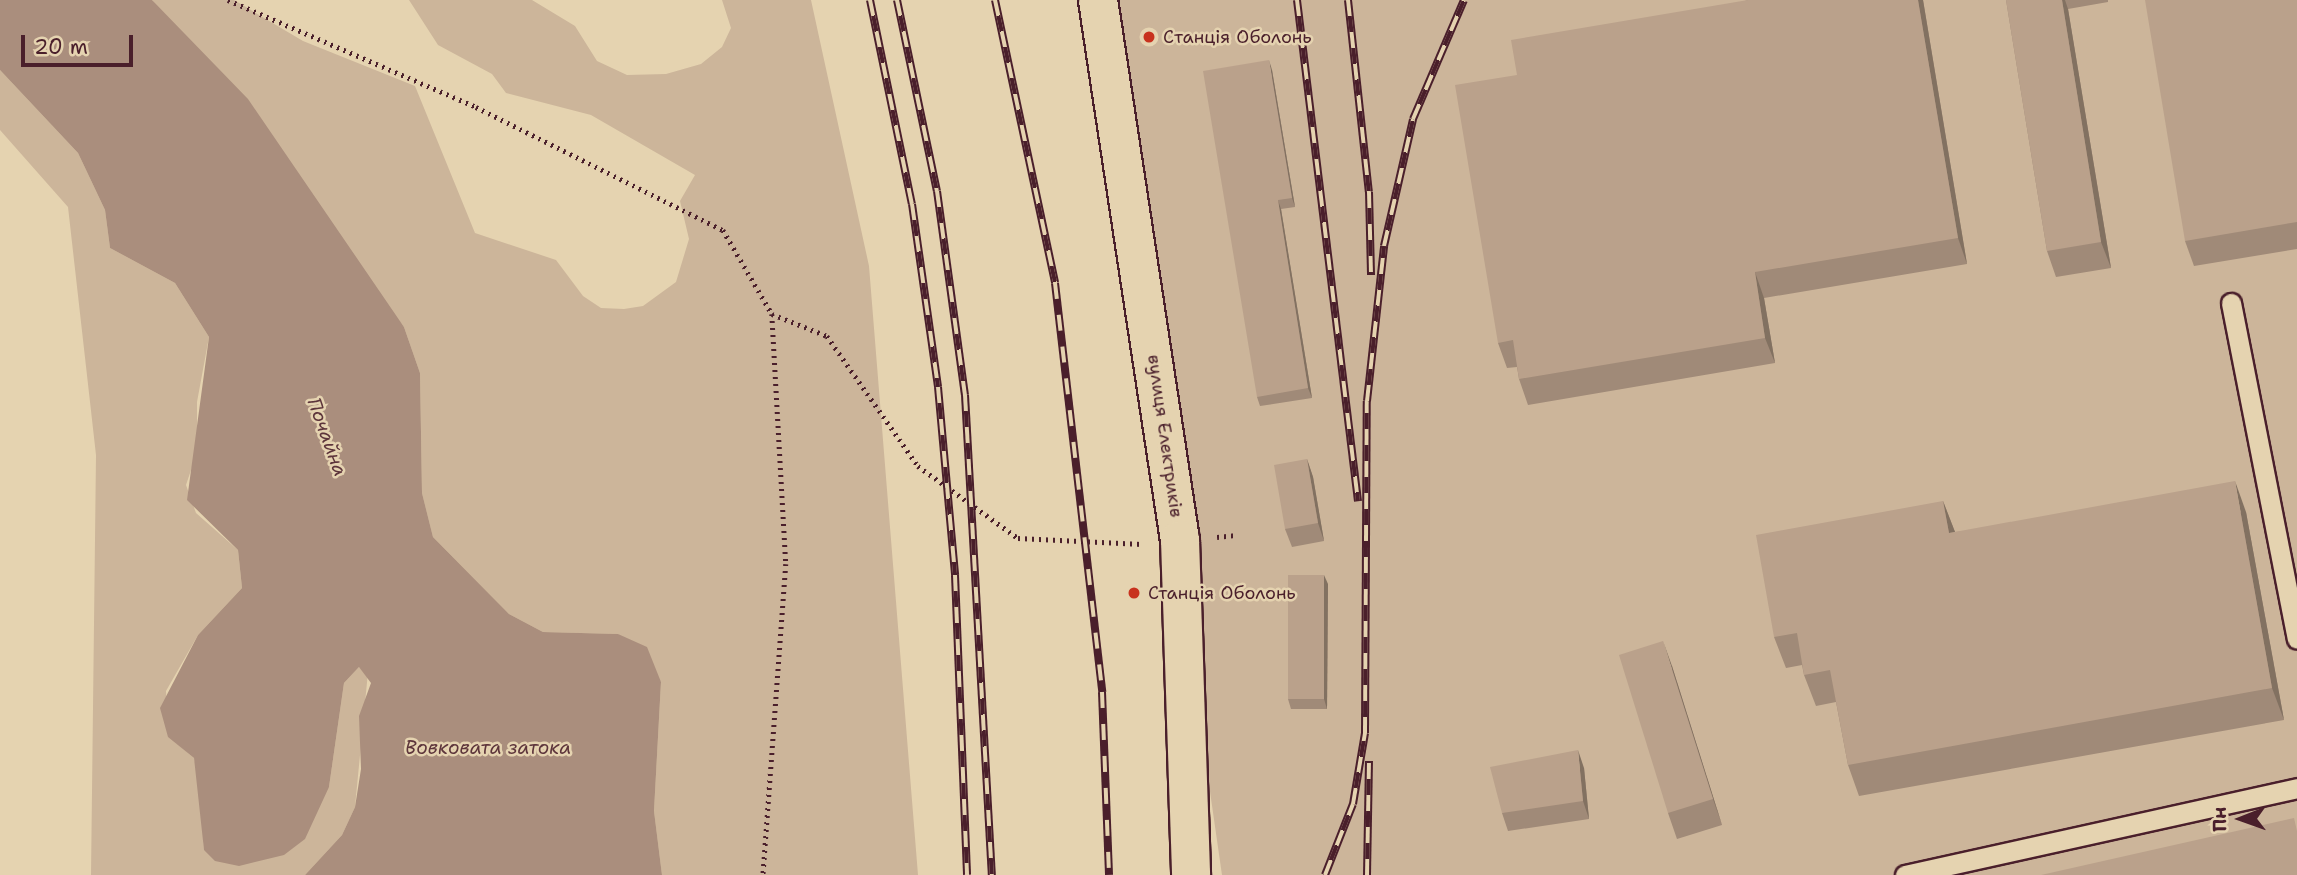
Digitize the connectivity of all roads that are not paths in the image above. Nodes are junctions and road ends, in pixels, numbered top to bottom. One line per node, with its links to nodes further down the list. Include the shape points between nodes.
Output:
1 (1098, 0): 5 (street, вулиця Електриків, via 1180,540)
2 (2231, 303): 3 (lane)
3 (2297, 639)
4 (2297, 788): 6 (lane)
5 (1191, 875)
6 (1905, 875)

